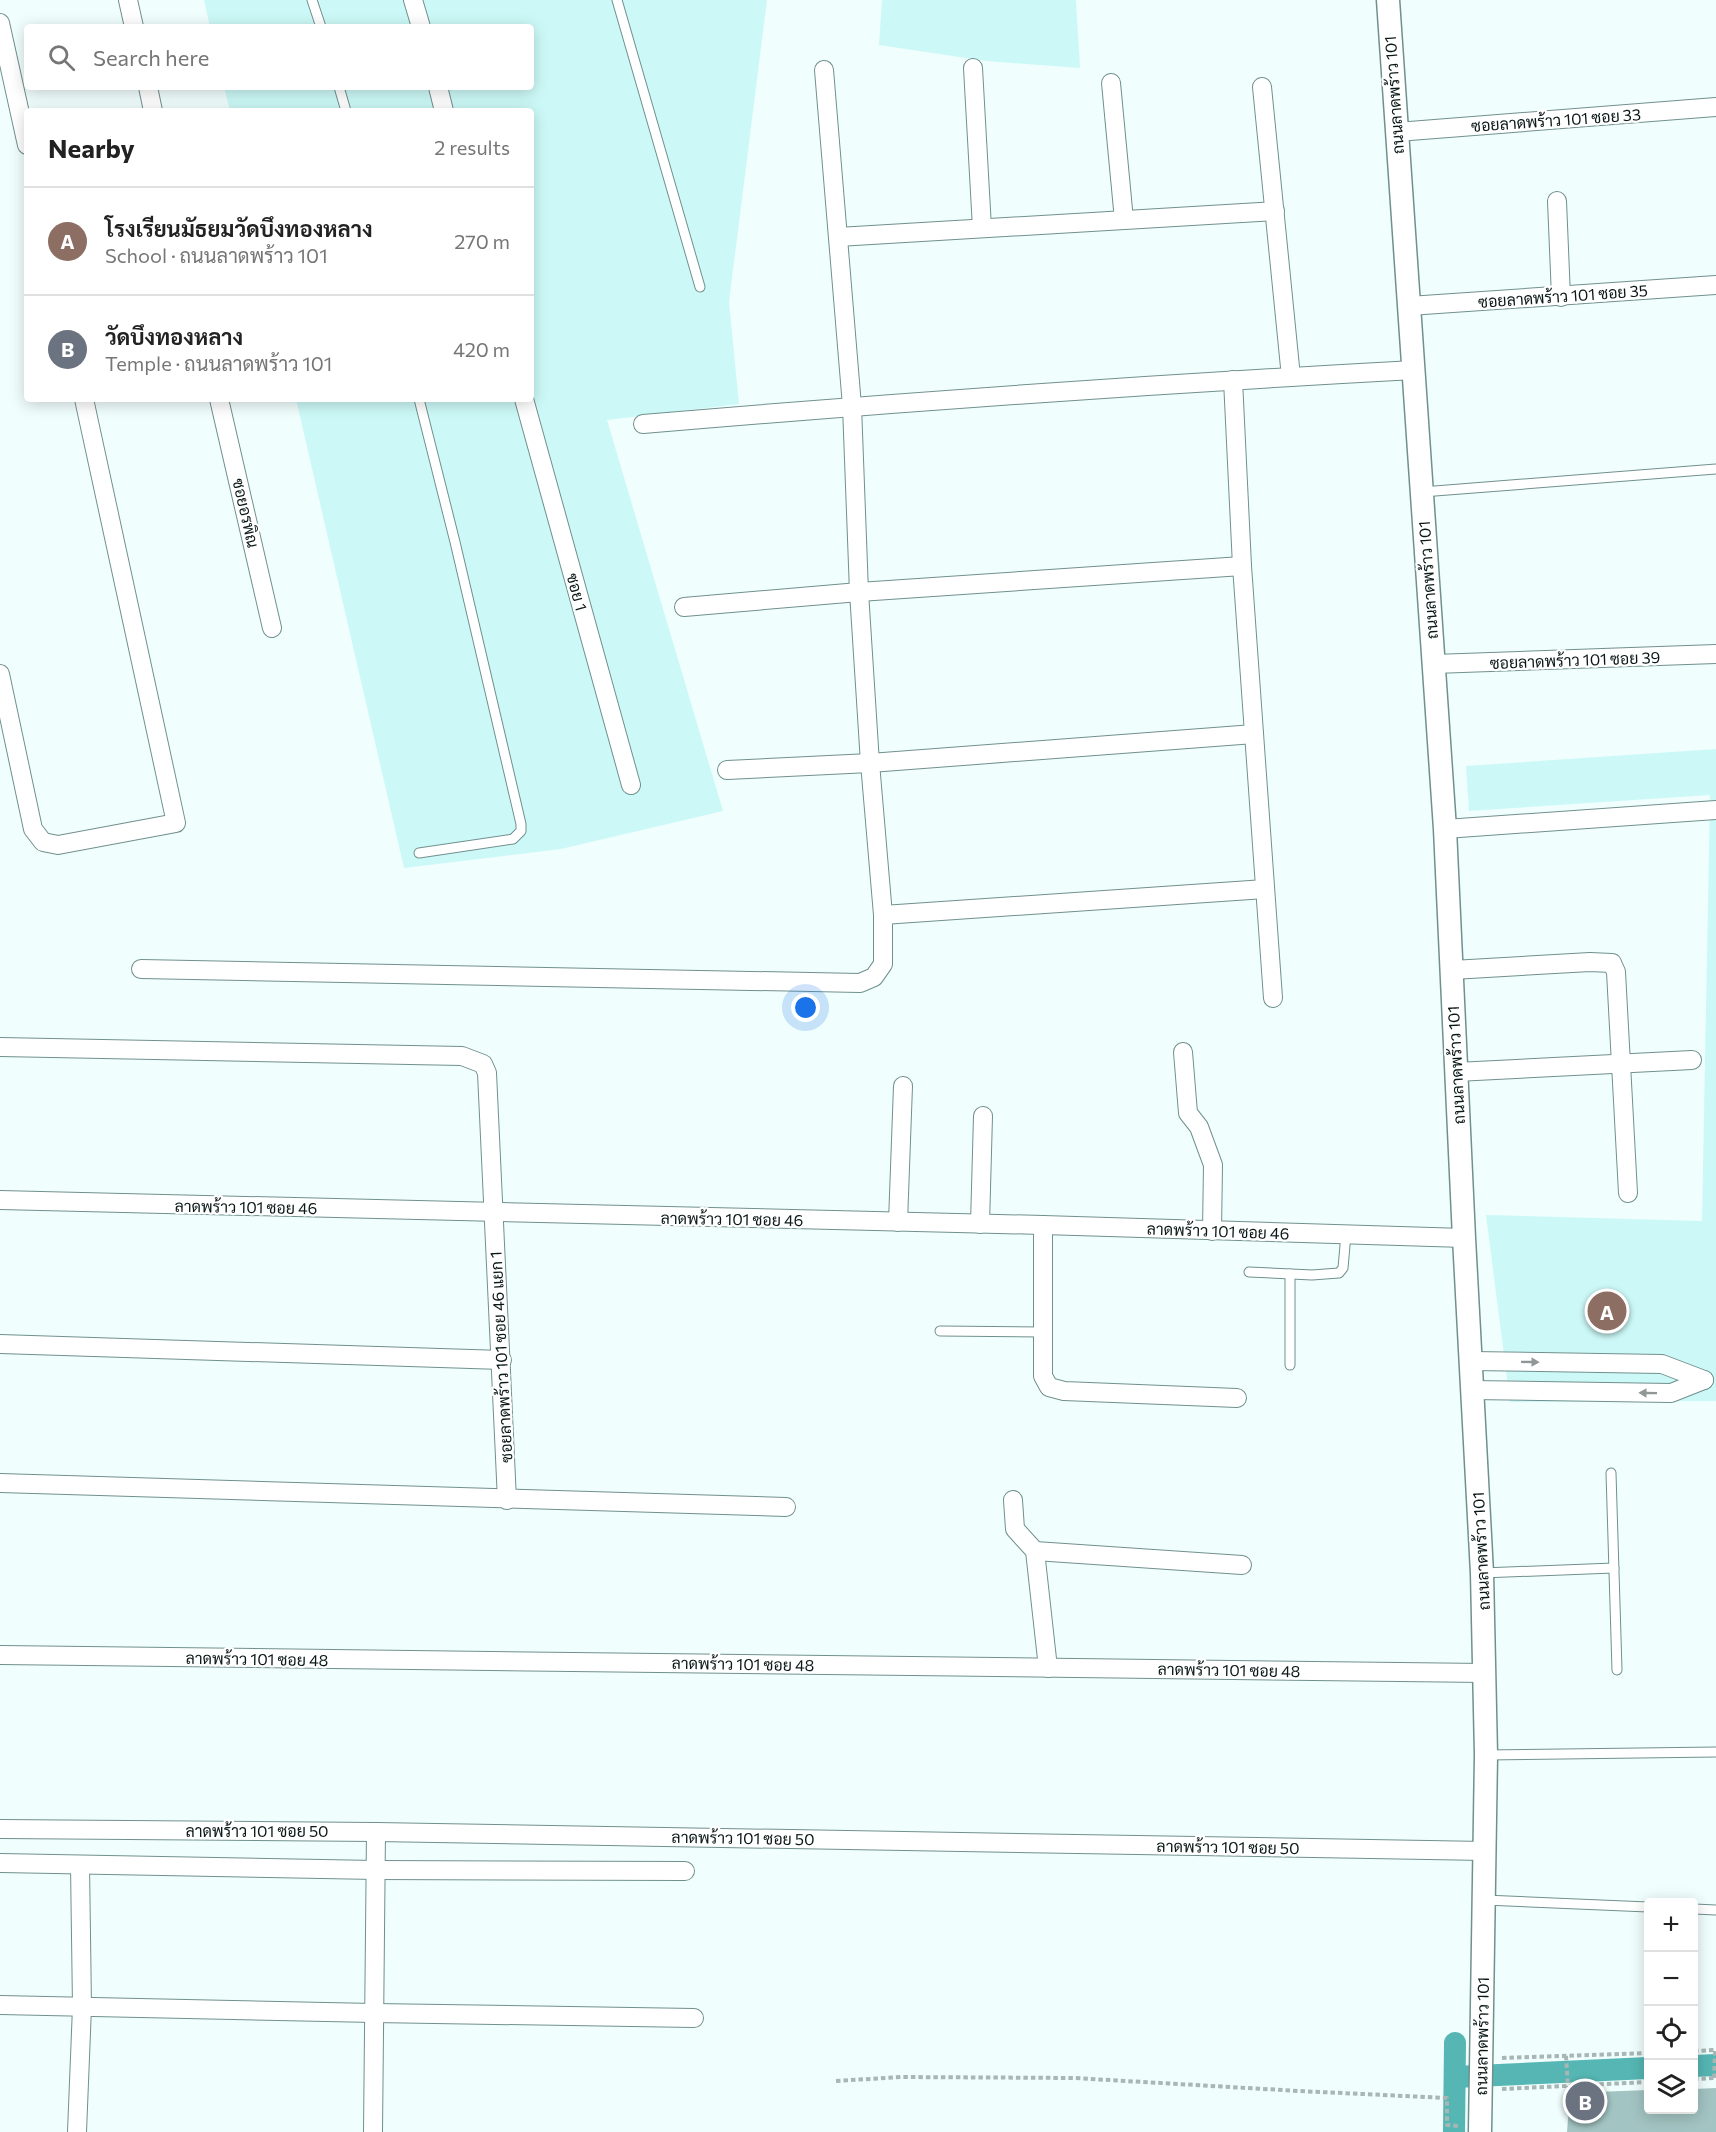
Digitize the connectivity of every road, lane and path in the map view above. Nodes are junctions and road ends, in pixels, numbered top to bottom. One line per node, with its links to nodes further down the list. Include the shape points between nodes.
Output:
1 (128, 0): 7 (street)
2 (312, 0): 8 (lane)
3 (413, 0): 9 (street)
4 (617, 0): 29 (lane)
5 (1388, 0): 22 (street, ถนนลาดพร้าว 101)
6 (0, 23): 21 (street)
7 (133, 24)
8 (320, 24)
9 (420, 24)
10 (973, 68): 26 (street)
11 (824, 70): 27 (street)
12 (1111, 83): 25 (street)
13 (1262, 87): 24 (street)
14 (149, 90): 18 (street)
15 (340, 90): 19 (lane)
16 (439, 90): 20 (street)
17 (1716, 107): 22 (street, ซอยลาดพร้าว 101 ซอย 33)
18 (152, 108)
19 (345, 108)
20 (443, 108)
21 (24, 131)
22 (1397, 132): 31 (street, ถนนลาดพร้าว 101)
23 (1557, 201): 30 (street)
24 (1275, 211): 25 (street); 33 (street)
25 (1124, 220): 26 (street)
26 (982, 228): 27 (street)
27 (838, 237): 39 (street)
28 (1716, 285): 30 (street, ซอยลาดพร้าว 101 ซอย 35)
29 (700, 286)
30 (1561, 297): 31 (street, ซอยลาดพร้าว 101 ซอย 35)
31 (1409, 306): 32 (street, ถนนลาดพร้าว 101)
32 (1414, 370): 33 (street); 42 (street, ถนนลาดพร้าว 101)
33 (1291, 377): 34 (street)
34 (1233, 380): 39 (street); 43 (street)
35 (85, 402): 49 (street, via 176,824 58,845 43,842 33,829)
36 (220, 402): 46 (street, ซอยอรพิณ)
37 (420, 402): 56 (lane, via 521,824 513,839)
38 (525, 402): 53 (street, ซอย 1)
39 (852, 406): 40 (street); 44 (street)
40 (643, 424)
41 (1716, 469): 42 (lane)
42 (1422, 492): 48 (street, ถนนลาดพร้าว 101)
43 (1242, 566): 44 (street); 50 (street)
44 (859, 592): 45 (street); 51 (street)
45 (684, 607)
46 (272, 628)
47 (1716, 654): 48 (street, ซอยลาดพร้าว 101 ซอย 39)
48 (1434, 664): 55 (street, ถนนลาดพร้าว 101)
49 (0, 674)
50 (1254, 734): 51 (street); 57 (street)
51 (870, 764): 52 (street); 58 (street)
52 (727, 770)
53 (631, 785)
54 (1716, 810): 55 (street)
55 (1445, 829): 60 (street, ถนนลาดพร้าว 101)
56 (419, 853)
57 (1265, 889): 58 (street); 61 (street)
58 (883, 915): 59 (street, via 884,964 874,977 860,983)
59 (141, 969)
60 (1452, 970): 65 (street, via 1612,963 1616,972); 66 (street, ถนนลาดพร้าว 101)
61 (1273, 998)
62 (0, 1047): 71 (street, ซอยลาดพร้าว 101 ซอย 46 แยก 1, via 462,1056 483,1064 486,1073)
63 (1183, 1052): 75 (street, via 1188,1113 1199,1127 1213,1165)
64 (1692, 1060): 65 (street)
65 (1620, 1064): 66 (street); 69 (street)
66 (1456, 1072): 77 (street, ถนนลาดพร้าว 101)
67 (903, 1086): 72 (street)
68 (983, 1116): 73 (street)
69 (1628, 1193)
70 (0, 1200): 71 (street, ลาดพร้าว 101 ซอย 46)
71 (494, 1213): 72 (street, ลาดพร้าว 101 ซอย 46); 83 (street, ซอยลาดพร้าว 101 ซอย 46 แยก 1)
72 (898, 1222): 73 (street, ลาดพร้าว 101 ซอย 46)
73 (980, 1224): 74 (street, ลาดพร้าว 101 ซอย 46)
74 (1042, 1226): 75 (street, ลาดพร้าว 101 ซอย 46); 81 (street)
75 (1212, 1231): 76 (street, ลาดพร้าว 101 ซอย 46)
76 (1346, 1234): 77 (street, ลาดพร้าว 101 ซอย 46); 79 (lane, via 1343,1268 1339,1273)
77 (1464, 1238): 84 (street, ถนนลาดพร้าว 101)
78 (1249, 1272): 79 (lane)
79 (1290, 1274): 85 (lane)
80 (940, 1331): 81 (lane)
81 (1042, 1332): 88 (street, via 1043,1376 1051,1388)
82 (0, 1344): 83 (street)
83 (502, 1360): 91 (street, ซอยลาดพร้าว 101 ซอย 46 แยก 1)
84 (1471, 1361): 86 (street, one-way to 86, via 1662,1364); 87 (street, ถนนลาดพร้าว 101)
85 (1290, 1365)
86 (1710, 1379): 87 (street, one-way to 87, via 1671,1393)
87 (1472, 1390): 97 (street, ถนนลาดพร้าว 101)
88 (1237, 1398)
89 (1611, 1473): 96 (lane)
90 (0, 1483): 91 (street)
91 (507, 1500): 93 (street)
92 (1013, 1500): 94 (street, via 1015,1529)
93 (786, 1507)
94 (1035, 1551): 95 (street); 99 (street)
95 (1242, 1565)
96 (1614, 1568): 97 (lane); 100 (lane)
97 (1482, 1573): 101 (street, ถนนลาดพร้าว 101)
98 (0, 1655): 99 (street, ลาดพร้าว 101 ซอย 48)
99 (1048, 1668): 101 (street, ลาดพร้าว 101 ซอย 48)
100 (1617, 1670)
101 (1485, 1673): 103 (street, ถนนลาดพร้าว 101)
102 (1716, 1752): 103 (lane)
103 (1486, 1755): 106 (street, ถนนลาดพร้าว 101)
104 (0, 1829): 105 (street, ลาดพร้าว 101 ซอย 50)
105 (376, 1832): 106 (street, ลาดพร้าว 101 ซอย 50); 109 (street)
106 (1485, 1851): 111 (street, ถนนลาดพร้าว 101)
107 (0, 1863): 108 (street)
108 (80, 1865): 109 (street); 116 (street)
109 (376, 1870): 110 (street); 117 (street)
110 (685, 1871)
111 (1484, 1900): 112 (lane); 119 (street, ถนนลาดพร้าว 101)
112 (1644, 1907)
113 (1698, 1909): 114 (lane)
114 (1716, 1910)
115 (0, 2005): 116 (street)
116 (82, 2007): 117 (street); 131 (street)
117 (374, 2013): 118 (street); 132 (street)
118 (694, 2018)
119 (1481, 2049): 123 (path); 129 (street, ถนนลาดพร้าว 101)
120 (1698, 2051): 121 (path)
121 (1715, 2051): 124 (path)
122 (1644, 2053): 123 (path)
123 (1567, 2057): 128 (path)
124 (1715, 2078): 125 (path)
125 (1698, 2079)
126 (836, 2081): 130 (path, via 901,2077 1074,2078 1447,2098 1449,2125)
127 (1644, 2082): 128 (path)
128 (1568, 2086): 129 (path)
129 (1481, 2090): 130 (street, ถนนลาดพร้าว 101)
130 (1473, 2126)
131 (77, 2132)
132 (373, 2132)

